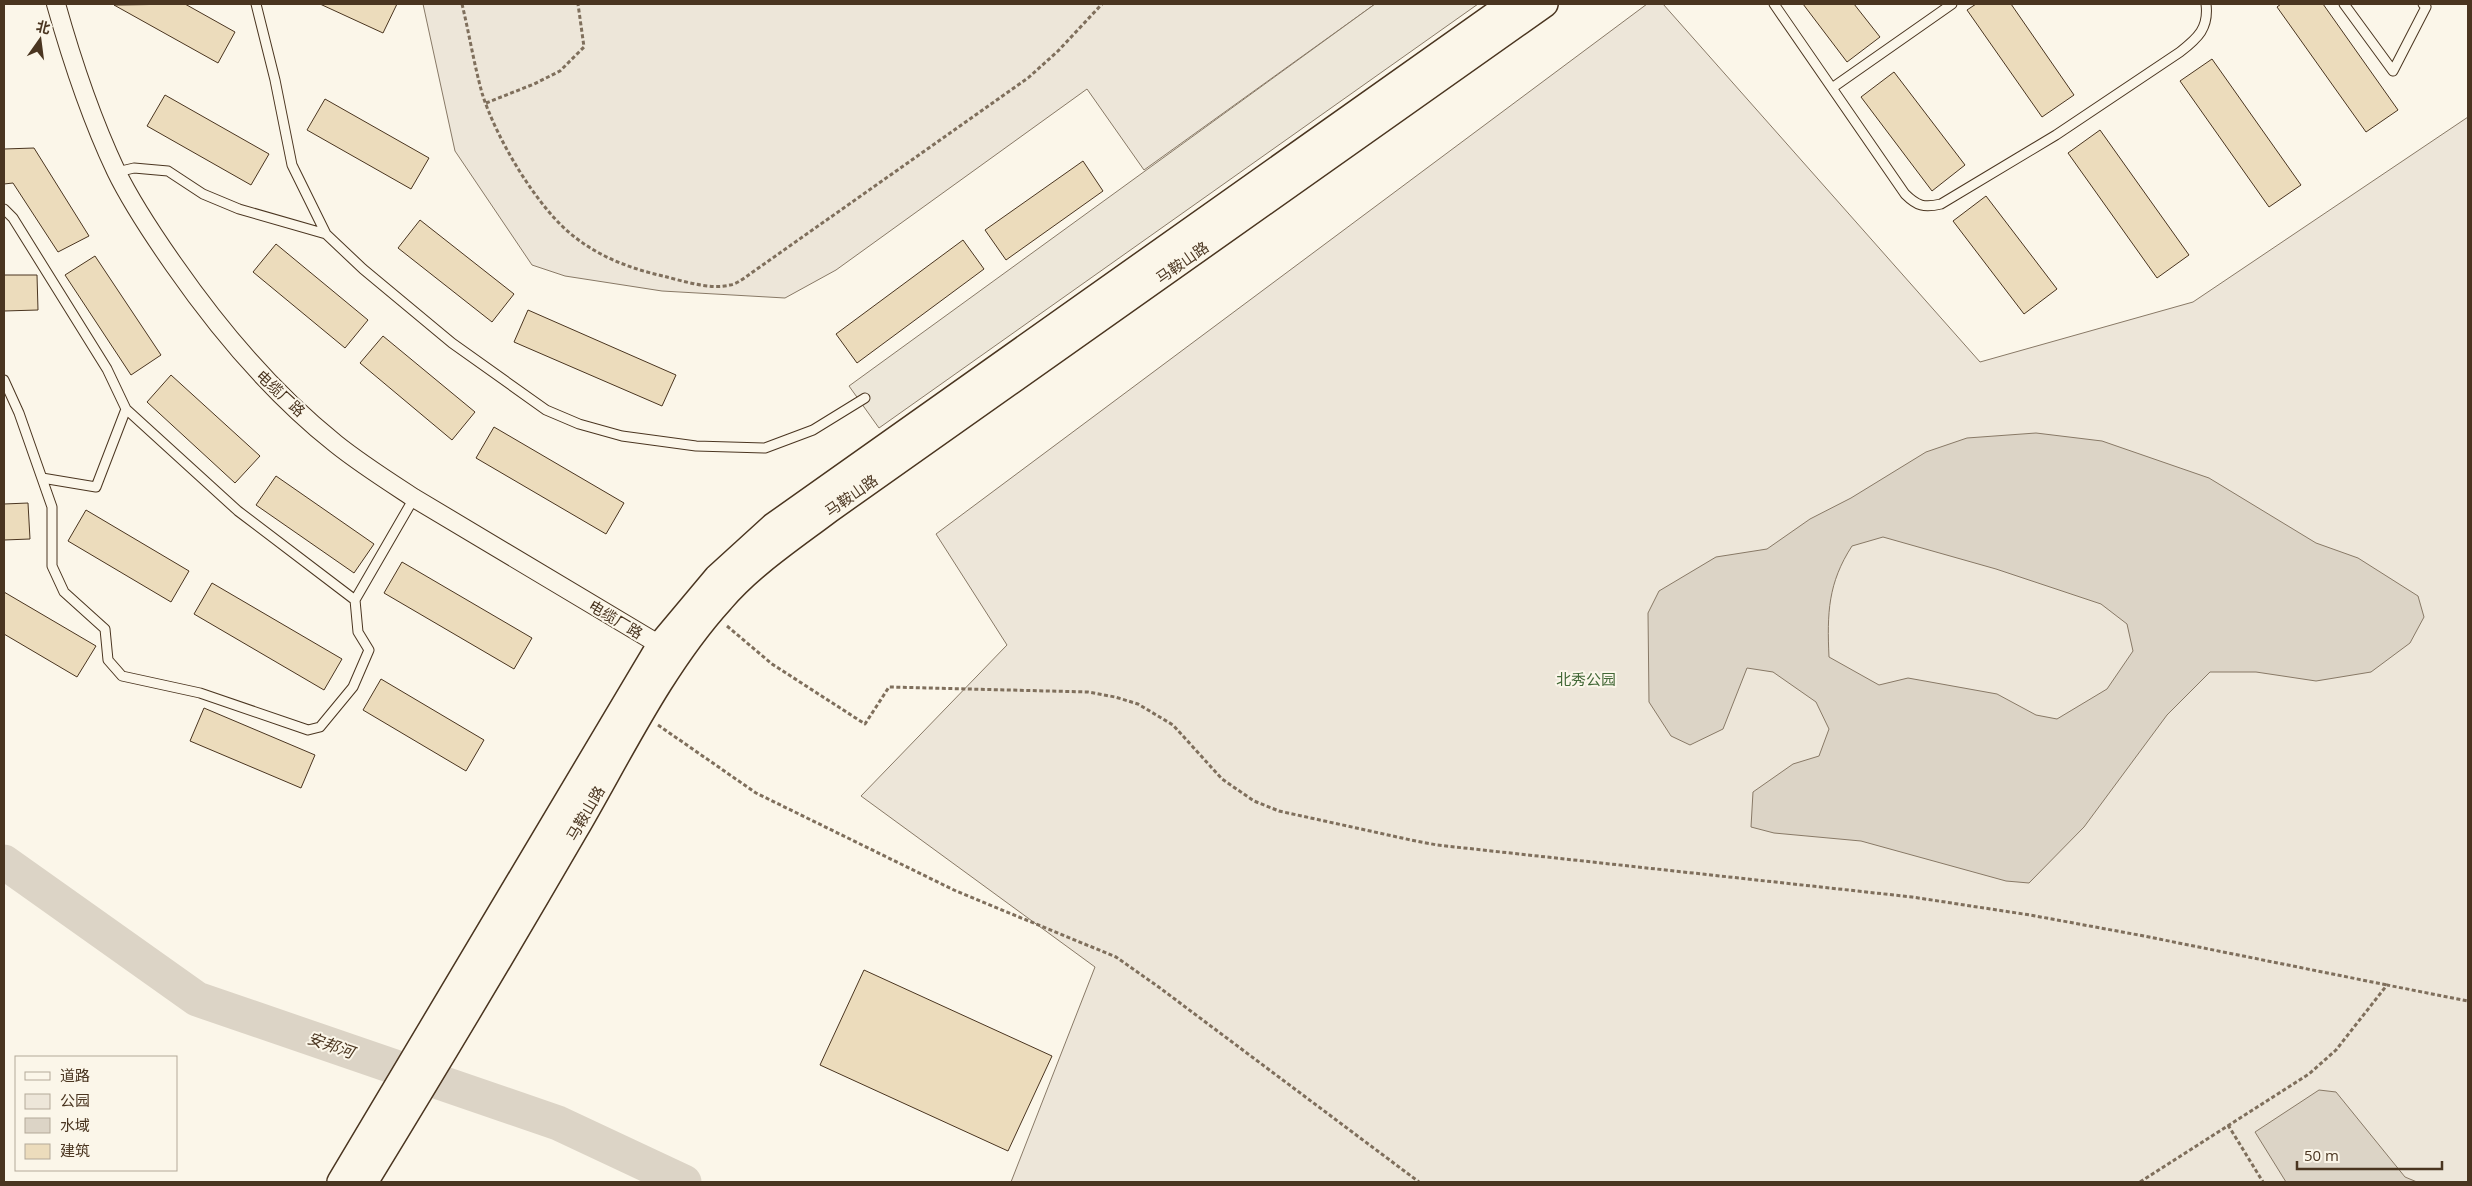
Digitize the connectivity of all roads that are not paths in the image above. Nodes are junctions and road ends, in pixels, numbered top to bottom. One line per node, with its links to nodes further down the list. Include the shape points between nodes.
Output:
1 (56, 4): 11 (street, 电缆厂路, via 72,61)
2 (256, 4): 13 (lane, via 292,165)
3 (1510, 4): 20 (main road, 马鞍山路, via 773,526 716,576)
4 (1545, 4): 21 (main road, 马鞍山路, via 829,510 742,579 710,612 681,651)
5 (1774, 4): 10 (lane)
6 (1952, 4): 10 (lane)
7 (2206, 4): 10 (lane, via 2207,14 2199,37 2180,52 2056,134 1941,204 1926,207 1914,203 1905,194)
8 (2344, 4): 9 (lane, via 2393,70 2426,7)
9 (2423, 4)
10 (1832, 88)
11 (117, 172): 13 (lane, via 134,168 168,171 203,194 239,209); 18 (street, 电缆厂路, via 148,228 200,303 259,374 335,443)
12 (4, 209): 16 (lane, via 13,218 107,368)
13 (326, 234): 15 (lane, via 362,269 459,349 546,410 579,424 622,436 696,446 765,448 813,430)
14 (4, 380): 17 (lane)
15 (865, 398)
16 (126, 409): 17 (lane, via 96,487); 19 (lane, via 238,511)
17 (42, 478): 19 (lane, via 52,507 52,566 64,592 105,629 108,660 122,676 200,692 308,730 320,727 353,686 368,650 358,632)
18 (414, 498): 19 (lane); 20 (street, 电缆厂路)
19 (355, 600)
20 (660, 646): 21 (main road, 马鞍山路)
21 (510, 920): 22 (main road, 马鞍山路)
22 (386, 1128): 23 (main road, 马鞍山路); 24 (main road, 马鞍山路)
23 (340, 1182)
24 (365, 1182)

